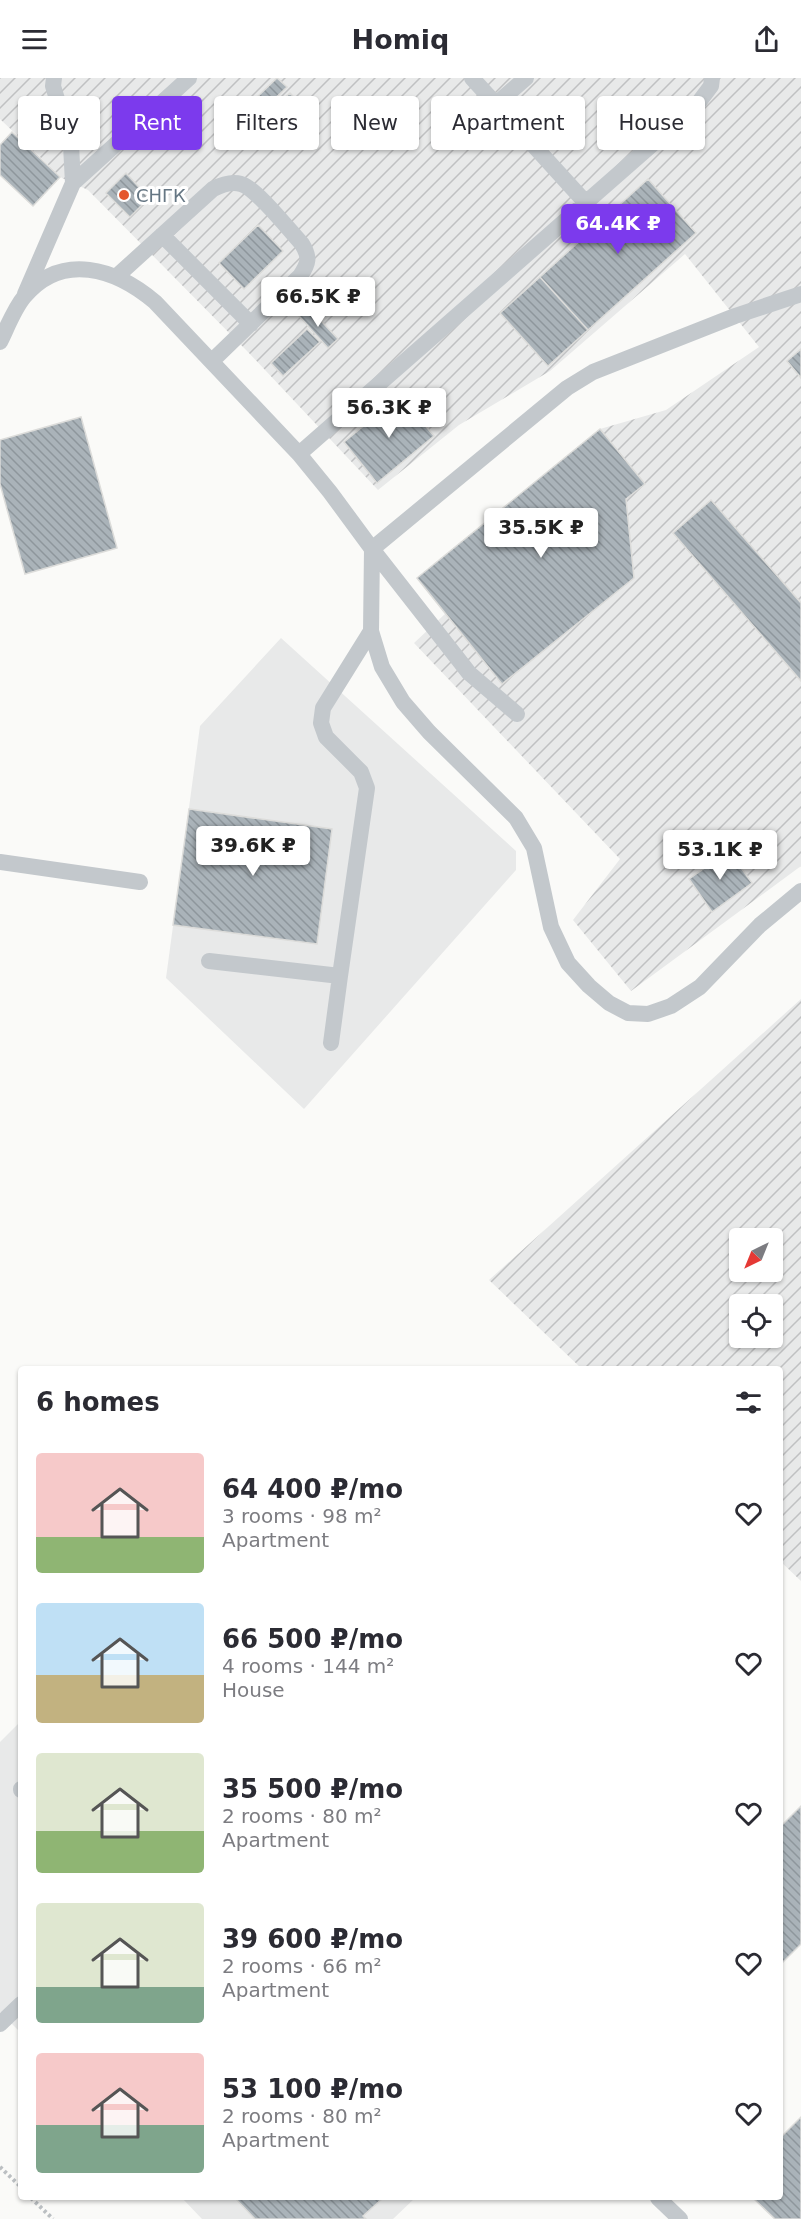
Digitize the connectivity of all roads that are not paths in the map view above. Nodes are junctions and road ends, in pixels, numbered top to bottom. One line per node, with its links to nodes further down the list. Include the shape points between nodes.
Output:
1 (54, 78): 9 (lane, via 71,145)
2 (189, 78): 9 (lane)
3 (472, 78): 6 (lane)
4 (526, 78): 7 (lane)
5 (712, 78): 10 (lane, via 711,86 696,106)
6 (489, 96)
7 (505, 96)
8 (538, 150): 10 (lane)
9 (73, 183): 14 (lane)
10 (586, 203): 18 (lane)
11 (162, 235): 12 (lane); 15 (lane); 15 (lane, via 213,189 226,183 241,183 253,191 302,244 308,264)
12 (117, 276): 14 (lane, via 81,269 58,273); 17 (lane, via 155,302)
13 (801, 294): 19 (lane, via 593,372 567,388)
14 (24, 297): 16 (lane)
15 (251, 324): 17 (lane)
16 (0, 342)
17 (212, 361): 18 (lane)
18 (299, 454): 19 (lane)
19 (372, 549): 20 (lane); 21 (lane, via 469,673)
20 (371, 631): 24 (lane, via 381,667 403,702 516,818 534,848 551,927 568,963 609,1003 628,1013 648,1014 671,1006 700,987); 26 (lane, via 322,708 321,723 326,737 361,772 367,788)
21 (517, 714)
22 (0, 862): 23 (lane)
23 (140, 882)
24 (801, 891)
25 (209, 961): 26 (lane)
26 (340, 976): 27 (lane)
27 (331, 1043)
28 (18, 2007): 29 (lane)
29 (0, 2024)
30 (660, 2200): 31 (lane)
31 (680, 2219)

